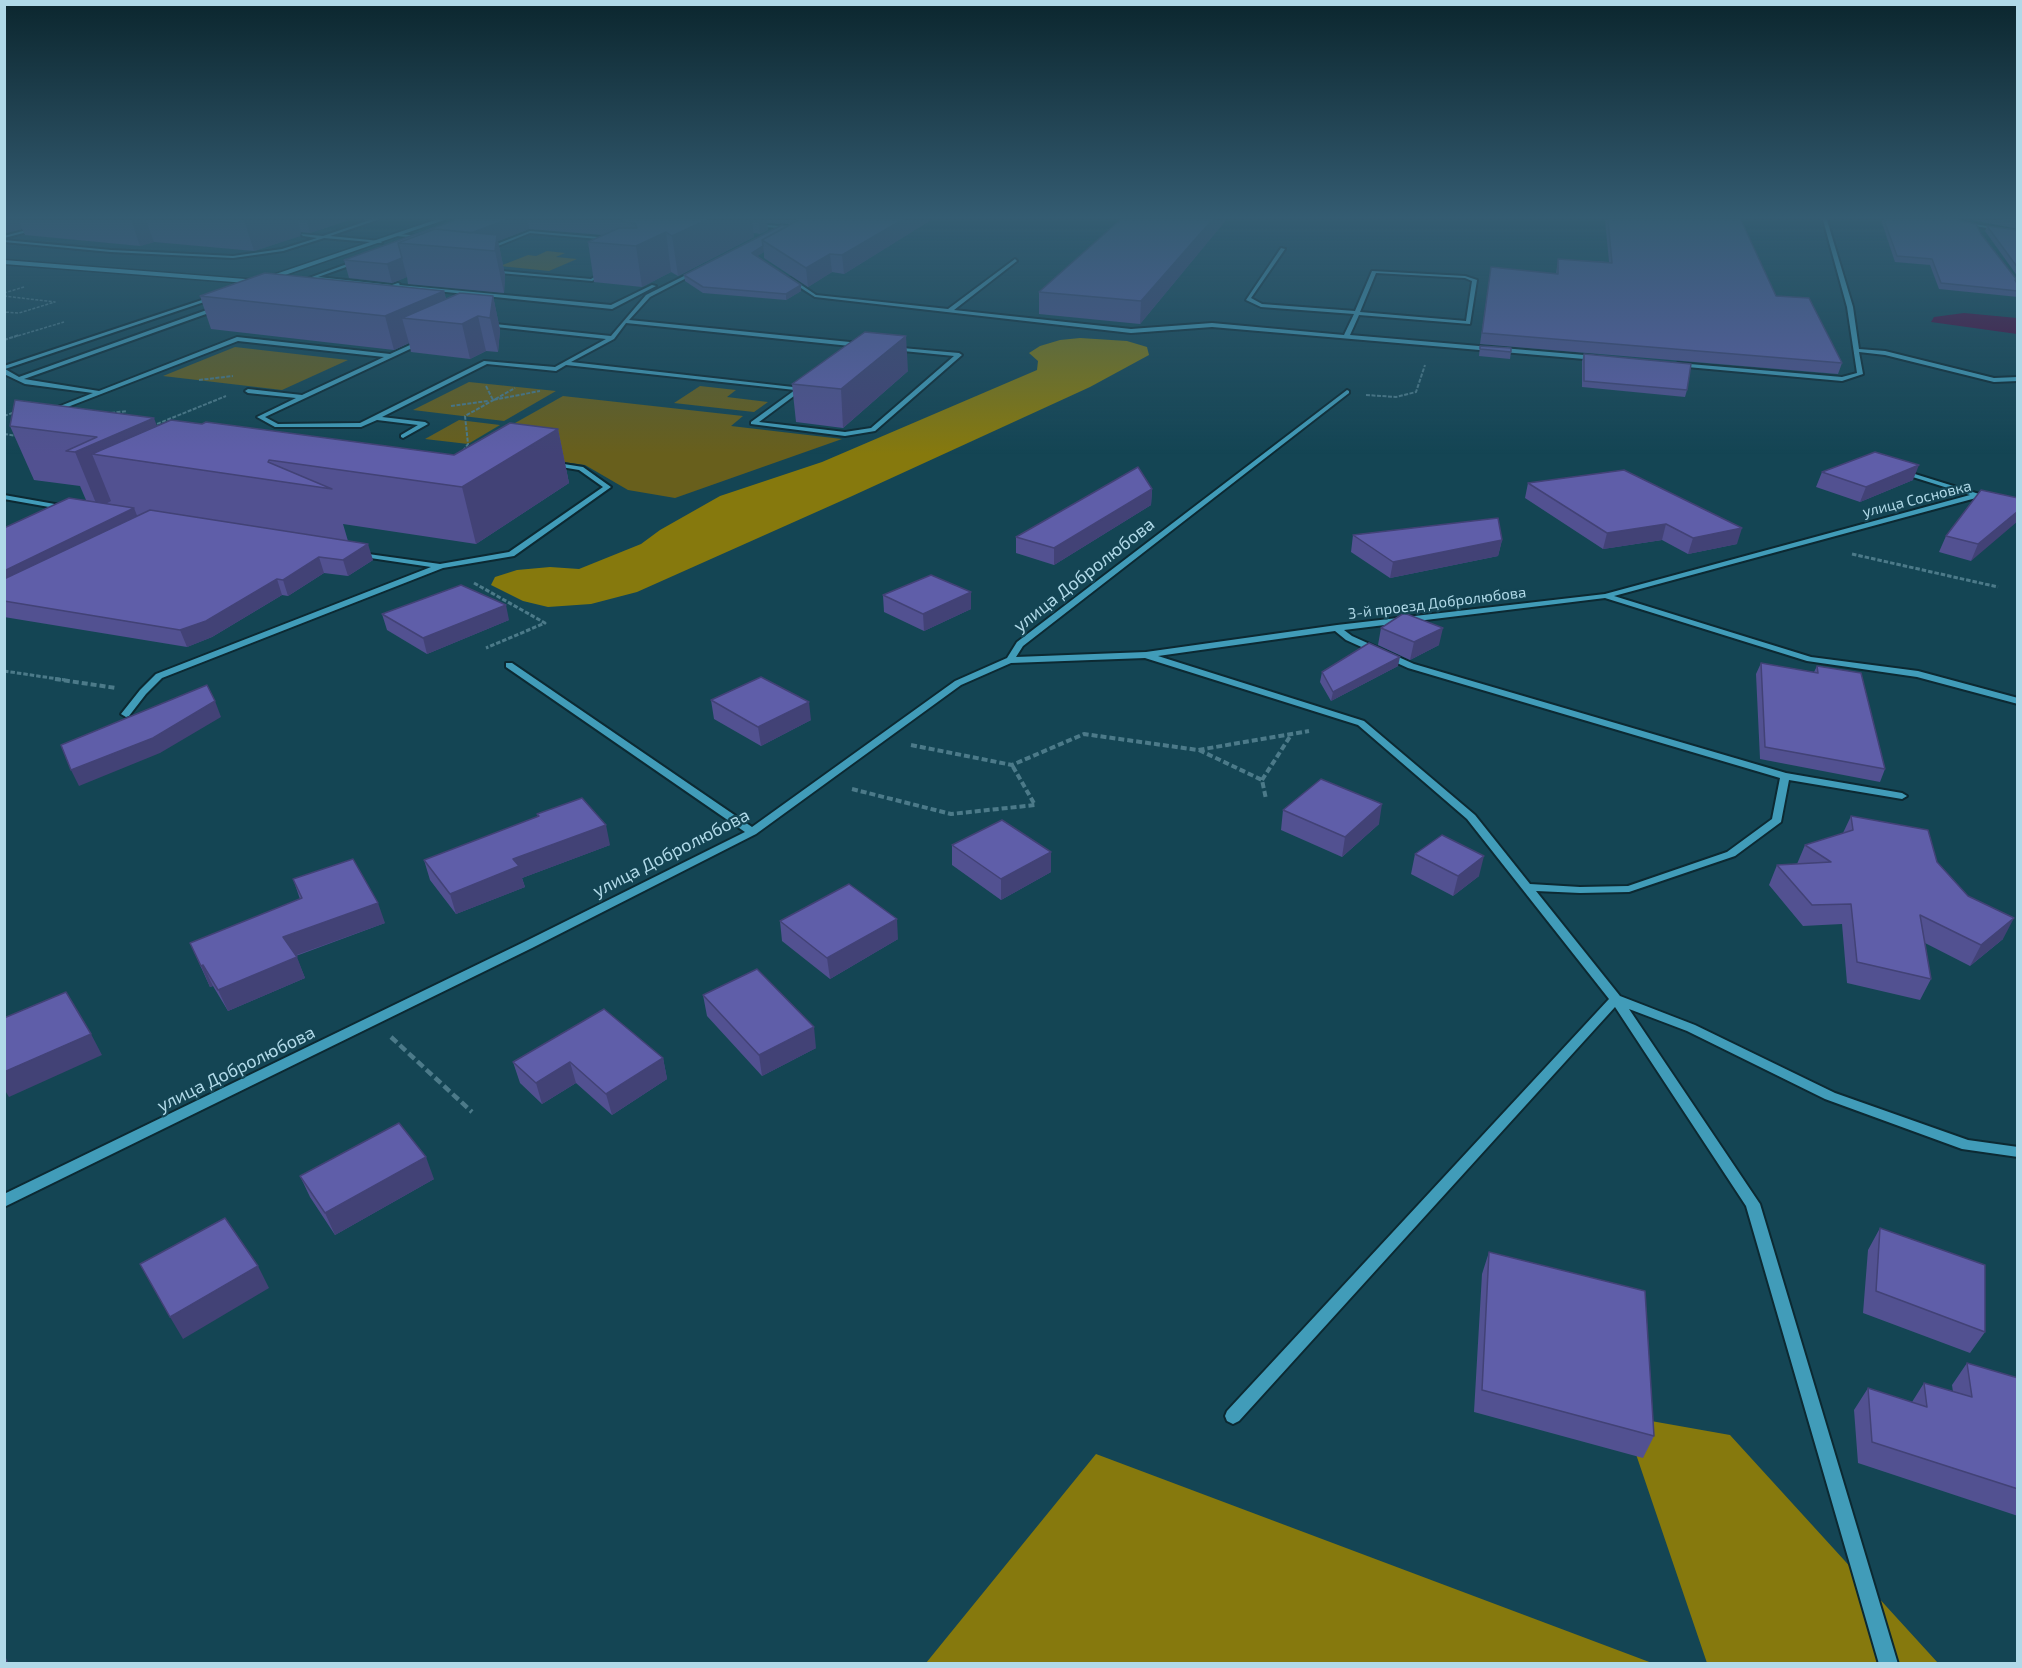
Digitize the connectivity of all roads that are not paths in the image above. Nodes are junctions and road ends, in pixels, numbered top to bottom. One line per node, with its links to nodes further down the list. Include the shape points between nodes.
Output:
1 (212, 298): 26 (street)
2 (516, 298): 3 (street, via 612,307)
3 (632, 298)
4 (646, 298): 14 (street)
5 (831, 298): 12 (street)
6 (966, 298): 12 (street)
7 (1249, 298): 13 (street, via 1261,305)
8 (1363, 298): 13 (street)
9 (1472, 298): 13 (street, via 1468,322)
10 (1847, 298): 21 (street)
11 (224, 306): 27 (street)
12 (949, 311): 17 (street, via 1131,331 1212,326)
13 (1357, 313): 17 (street)
14 (625, 321): 18 (street); 19 (street)
15 (477, 323): 18 (street)
16 (434, 336): 22 (street)
17 (1346, 336): 23 (street)
18 (612, 338): 24 (street)
19 (864, 345)
20 (888, 348): 24 (street, via 959,355 873,430 845,434 753,423 800,389)
21 (1857, 350): 25 (street, via 1860,374 1842,379); 29 (street, via 1885,353)
22 (392, 356): 32 (street, via 237,339); 34 (street)
23 (1608, 358)
24 (565, 363): 36 (street, via 556,369 486,362)
25 (1666, 364)
26 (4, 370): 27 (street)
27 (19, 379): 32 (street)
28 (2018, 379): 29 (street)
29 (1995, 380): 30 (street)
30 (2018, 385)
31 (248, 391): 34 (street)
32 (100, 392): 35 (street)
33 (1344, 394): 52 (street, улица Добролюбова, via 1020,644)
34 (301, 397): 37 (street, via 260,417)
35 (46, 413)
36 (377, 418): 37 (street, via 351,426); 39 (street, via 425,424)
37 (277, 426): 38 (street)
38 (267, 431)
39 (403, 436)
40 (537, 462): 48 (street, via 581,468 608,487 511,554)
41 (1896, 471): 42 (street)
42 (1976, 495): 44 (street, улица Сосновка); 46 (street, улица Сосновка)
43 (4, 497): 45 (street)
44 (1997, 500)
45 (74, 509)
46 (1859, 528): 49 (street, 3-й проезд Добролюбова)
47 (350, 553): 48 (street)
48 (441, 567): 55 (street, via 159,676)
49 (1605, 596): 50 (street, 3-й проезд Добролюбова); 54 (street, via 1810,659 1918,674)
50 (1337, 628): 51 (street, 3-й проезд Добролюбова); 56 (street, via 1349,638 1412,666)
51 (1146, 655): 52 (street, 3-й проезд Добролюбова); 59 (street, via 1360,723 1470,817)
52 (1011, 660): 58 (street, улица Добролюбова, via 958,684)
53 (509, 665): 58 (street)
54 (2018, 701)
55 (126, 714)
56 (1785, 776): 57 (street); 59 (street, via 1777,820 1731,854 1629,889)
57 (1902, 796)
58 (752, 832): 62 (street, улица Добролюбова)
59 (1526, 886): 60 (street)
60 (1616, 999): 61 (street, via 1691,1028 1830,1096 1967,1145); 63 (street); 64 (street, via 1753,1204)
61 (2018, 1152)
62 (4, 1201)
63 (1233, 1416)
64 (1889, 1664)

